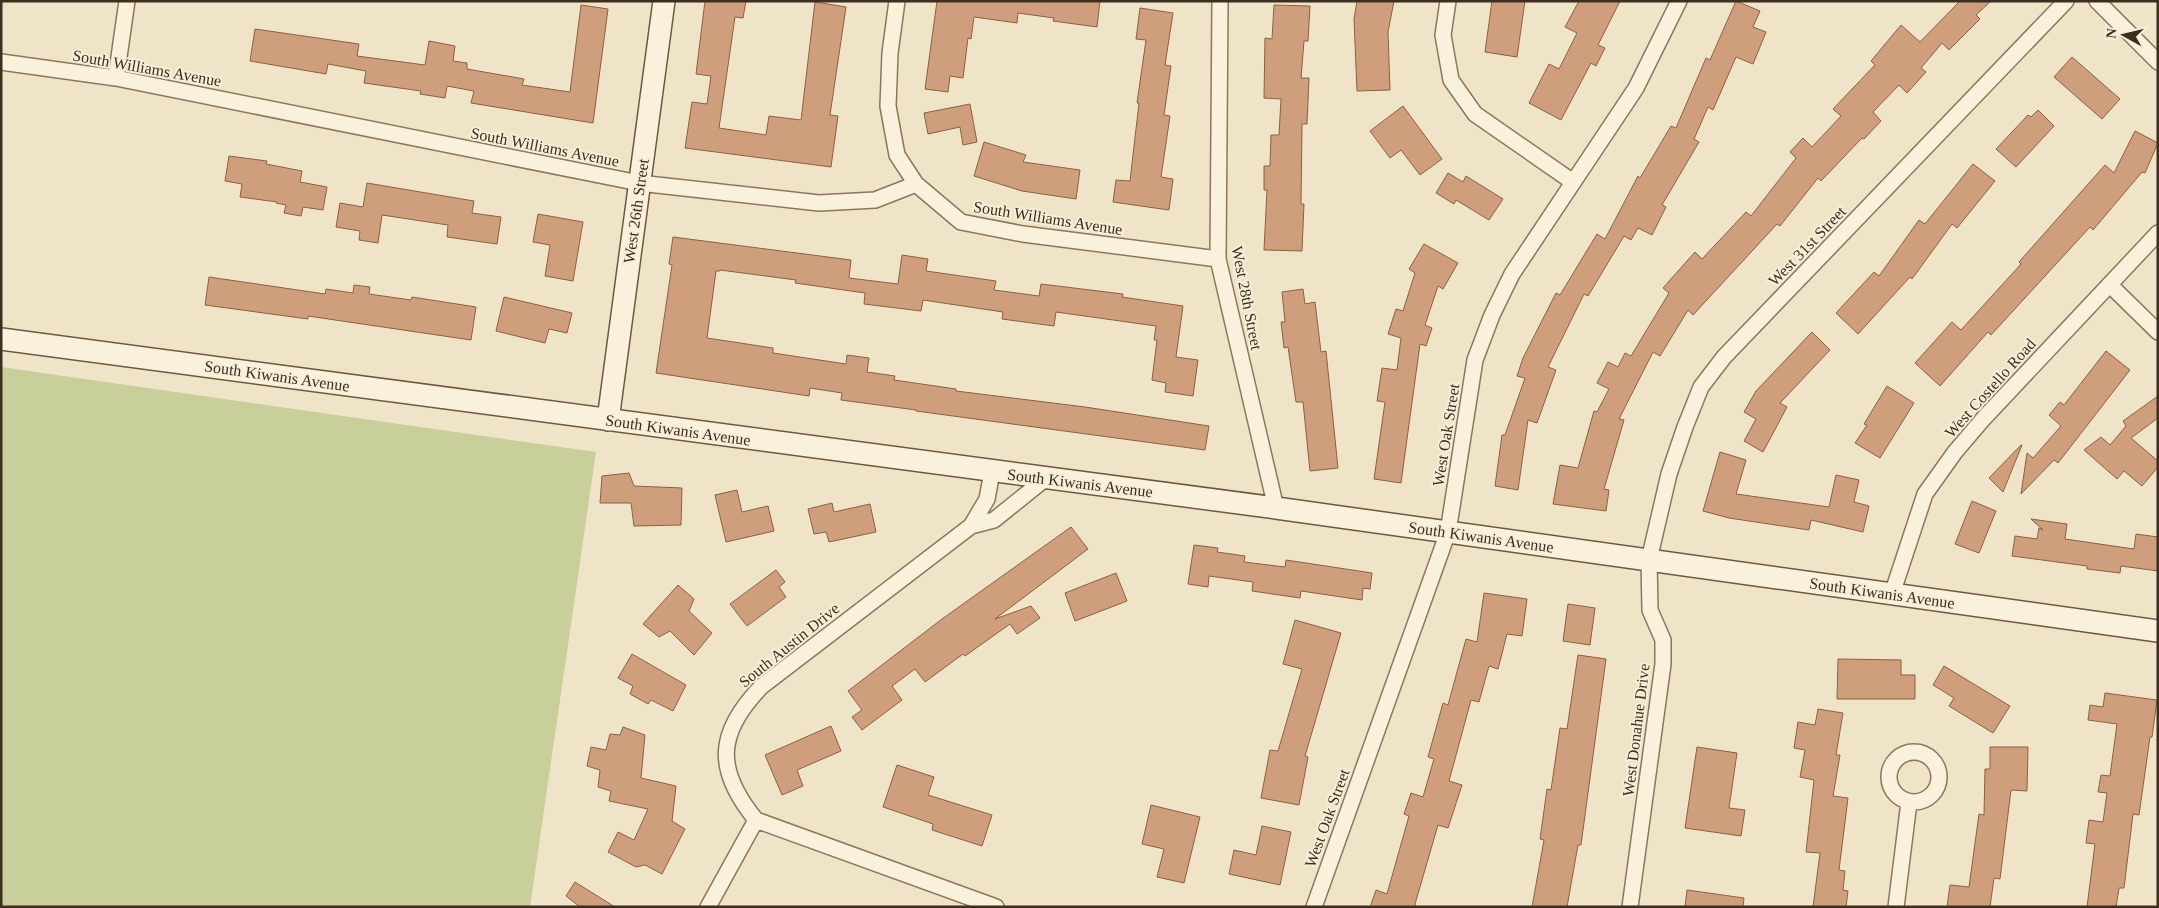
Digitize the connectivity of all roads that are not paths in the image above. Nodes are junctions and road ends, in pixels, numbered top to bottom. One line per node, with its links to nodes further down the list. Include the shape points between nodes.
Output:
1 (127, 1): 11 (street)
2 (664, 1): 13 (main road, West 26th Street)
3 (897, 1): 14 (street, via 890,52 888,106 897,155)
4 (1220, 1): 16 (street, West 28th Street)
5 (1448, 1): 12 (street, via 1443,35 1451,80 1475,114)
6 (1679, 1): 12 (street, West Oak Street, via 1636,88)
7 (2066, 1): 26 (street, West 31st Street, via 1724,357 1701,387 1669,474)
8 (2097, 1): 10 (street)
9 (1, 62): 11 (street, South Williams Avenue)
10 (2158, 62)
11 (116, 78): 13 (street, South Williams Avenue)
12 (1573, 182): 25 (street, West Oak Street, via 1512,274 1475,360)
13 (639, 184): 14 (street, South Williams Avenue, via 819,203 875,200); 20 (main road, West 26th Street)
14 (916, 184): 16 (street, South Williams Avenue, via 961,222 1023,234)
15 (2158, 232): 17 (street, West Costello Road)
16 (1218, 260): 23 (street, West 28th Street)
17 (2110, 284): 18 (street); 27 (street, West Costello Road, via 1984,418 1930,487)
18 (2158, 332)
19 (1, 339): 20 (main road, South Kiwanis Avenue)
20 (608, 420): 21 (main road, South Kiwanis Avenue)
21 (992, 472): 22 (main road, South Kiwanis Avenue); 24 (street, South Austin Drive, via 987,499)
22 (1045, 479): 23 (main road, South Kiwanis Avenue); 24 (street, South Austin Drive, via 994,520)
23 (1276, 508): 25 (main road, South Kiwanis Avenue)
24 (971, 526): 30 (street, South Austin Drive, via 762,686 744,704 732,728 725,755 731,781)
25 (1448, 532): 26 (main road, South Kiwanis Avenue); 33 (street, West Oak Street)
26 (1649, 560): 27 (main road, South Kiwanis Avenue); 34 (street, West Donahue Drive, via 1650,610 1663,640 1663,664)
27 (1892, 594): 28 (main road, South Kiwanis Avenue)
28 (2158, 631)
29 (1909, 802): 35 (street)
30 (756, 820): 31 (street); 32 (street)
31 (708, 907)
32 (996, 907)
33 (1314, 907)
34 (1630, 907)
35 (1896, 907)

